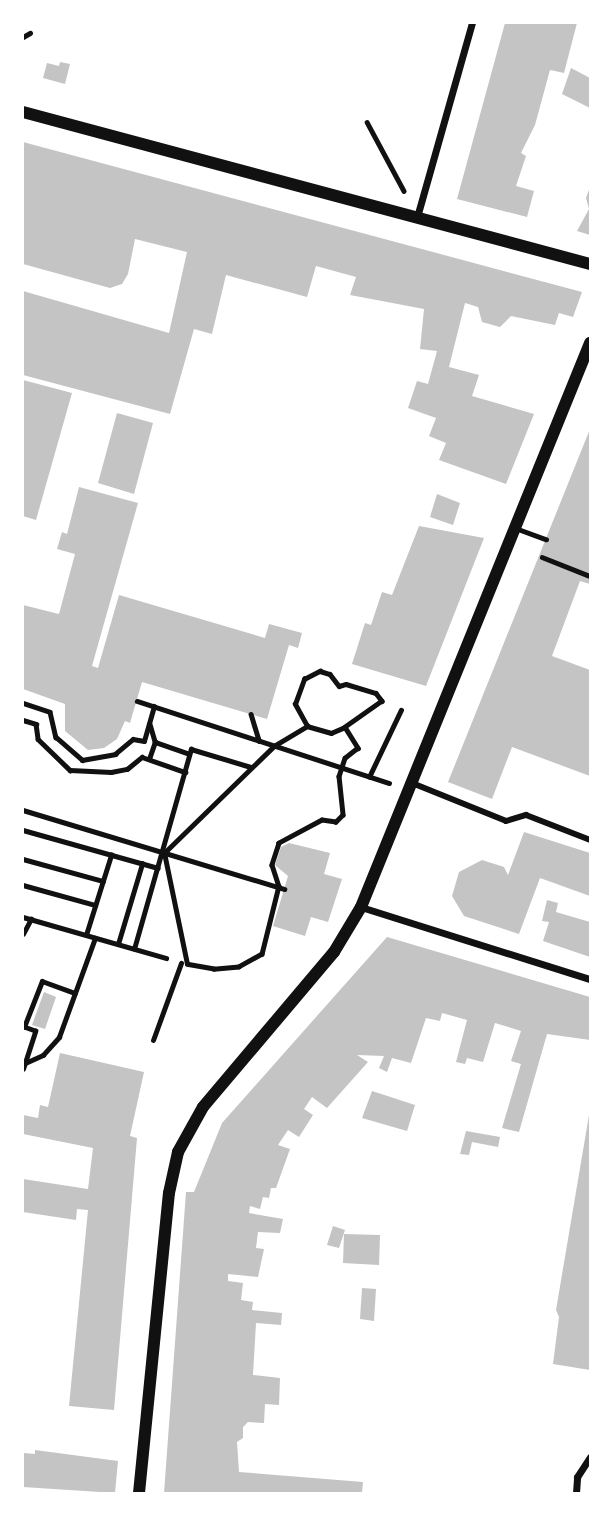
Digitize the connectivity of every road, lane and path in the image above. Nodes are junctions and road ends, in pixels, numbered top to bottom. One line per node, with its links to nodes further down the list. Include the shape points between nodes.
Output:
1 (472, 23): 6 (street)
2 (30, 33): 3 (path)
3 (23, 37)
4 (23, 111): 6 (street)
5 (367, 122): 6 (path)
6 (417, 217): 7 (street)
7 (590, 264)
8 (590, 343): 9 (street)
9 (515, 528): 10 (lane); 11 (street)
10 (546, 539)
11 (509, 545): 12 (path); 30 (street)
12 (590, 576)
13 (137, 701): 15 (path)
14 (23, 703): 19 (path, via 50,712 56,737 82,760 115,754 133,739 144,741)
15 (154, 706): 19 (path); 22 (path)
16 (401, 710): 28 (path, via 369,777)
17 (250, 714): 22 (path)
18 (23, 720): 26 (path, via 36,724 38,739 70,770 111,772 127,769 142,757)
19 (150, 723): 23 (path)
20 (307, 726): 21 (path, via 331,733); 21 (path, via 295,704 304,679 320,671 330,674 339,686 376,693 382,701); 24 (path)
21 (345, 727): 28 (path, via 358,748)
22 (260, 741): 24 (path)
23 (155, 743): 25 (path); 26 (path)
24 (274, 746): 27 (path); 28 (path)
25 (189, 754): 27 (path, via 191,749); 29 (path)
26 (149, 760): 29 (path)
27 (251, 767): 34 (path)
28 (341, 768): 41 (path, via 343,816 336,822 322,820 279,843 272,865)
29 (185, 772): 34 (path)
30 (412, 783): 33 (street, via 506,821 526,816); 43 (street)
31 (23, 810): 34 (path)
32 (23, 830): 35 (path)
33 (590, 840)
34 (164, 853): 38 (path); 41 (path); 51 (path)
35 (111, 855): 37 (path); 39 (path)
36 (23, 859): 39 (path)
37 (142, 864): 38 (path); 49 (path)
38 (158, 869): 50 (path)
39 (103, 881): 42 (path)
40 (23, 885): 42 (path)
41 (282, 888): 51 (path, via 262,954 239,967 214,969)
42 (95, 905): 47 (path)
43 (361, 906): 52 (street); 57 (street, via 334,952 203,1107 178,1152 169,1193)
44 (23, 917): 45 (path)
45 (31, 919): 46 (path); 47 (path)
46 (23, 934)
47 (86, 935): 48 (path)
48 (95, 938): 49 (path); 53 (path)
49 (118, 944): 50 (path)
50 (134, 949): 51 (path)
51 (184, 963): 54 (lane)
52 (590, 979)
53 (75, 993): 55 (path, via 59,1037 43,1055); 55 (path, via 42,981 24,1027 35,1031)
54 (153, 1040)
55 (23, 1065)
56 (590, 1457): 58 (street, via 577,1477)
57 (139, 1493)
58 (576, 1493)

